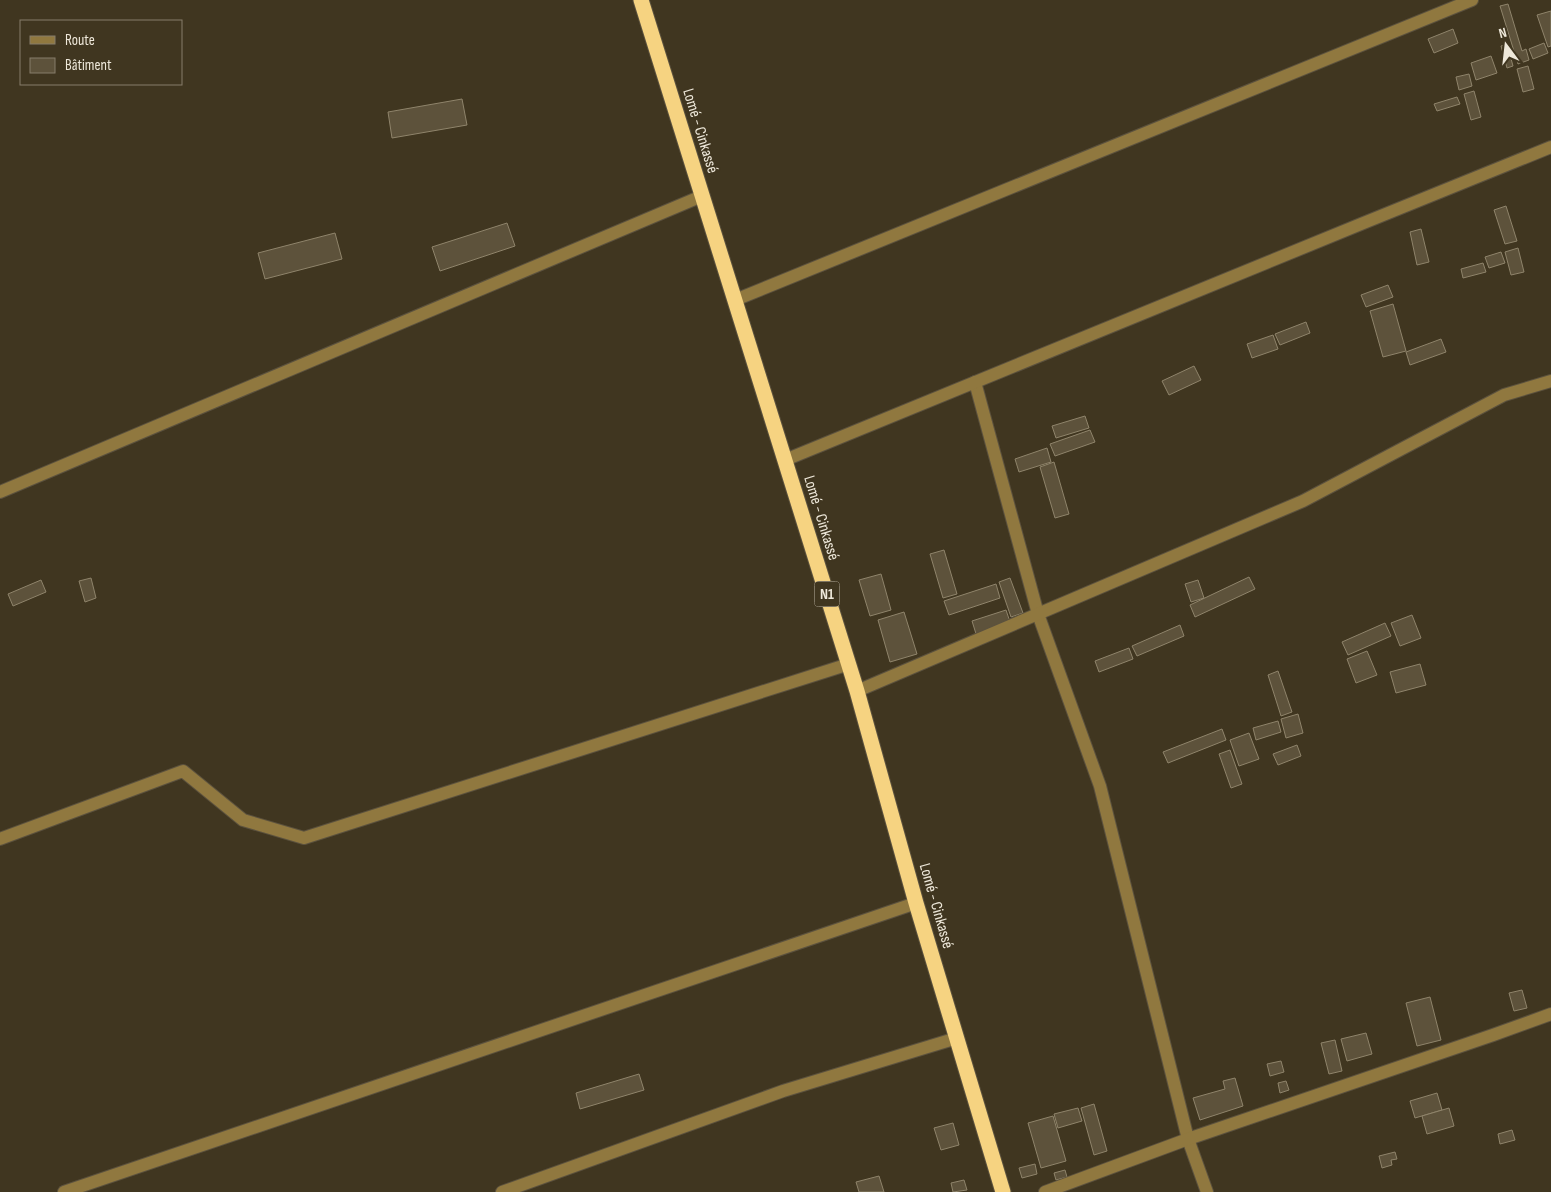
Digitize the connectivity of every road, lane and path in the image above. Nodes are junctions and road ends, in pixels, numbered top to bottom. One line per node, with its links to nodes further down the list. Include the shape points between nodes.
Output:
1 (641, 0): 4 (highway, Lomé - Cinkassé / N1)
2 (1472, 0): 5 (street)
3 (1551, 148): 7 (street)
4 (702, 196): 5 (highway, Lomé - Cinkassé / N1); 9 (street)
5 (735, 300): 8 (highway, Lomé - Cinkassé / N1)
6 (1551, 381): 10 (street, via 1504,395 1303,501)
7 (975, 382): 8 (street); 10 (street)
8 (785, 460): 11 (highway, Lomé - Cinkassé / N1)
9 (0, 492)
10 (1038, 614): 12 (street); 17 (street, via 1100,786)
11 (849, 664): 12 (highway, Lomé - Cinkassé / N1); 13 (street, via 304,838 243,820 183,771)
12 (857, 691): 14 (highway, Lomé - Cinkassé / N1)
13 (0, 838)
14 (916, 903): 16 (highway, Lomé - Cinkassé / N1); 18 (street)
15 (1551, 1014): 17 (street)
16 (956, 1038): 19 (street, via 783,1091); 20 (highway, Lomé - Cinkassé / N1)
17 (1188, 1139): 21 (street); 22 (street)
18 (64, 1192)
19 (502, 1192)
20 (1003, 1192)
21 (1045, 1192)
22 (1207, 1192)

